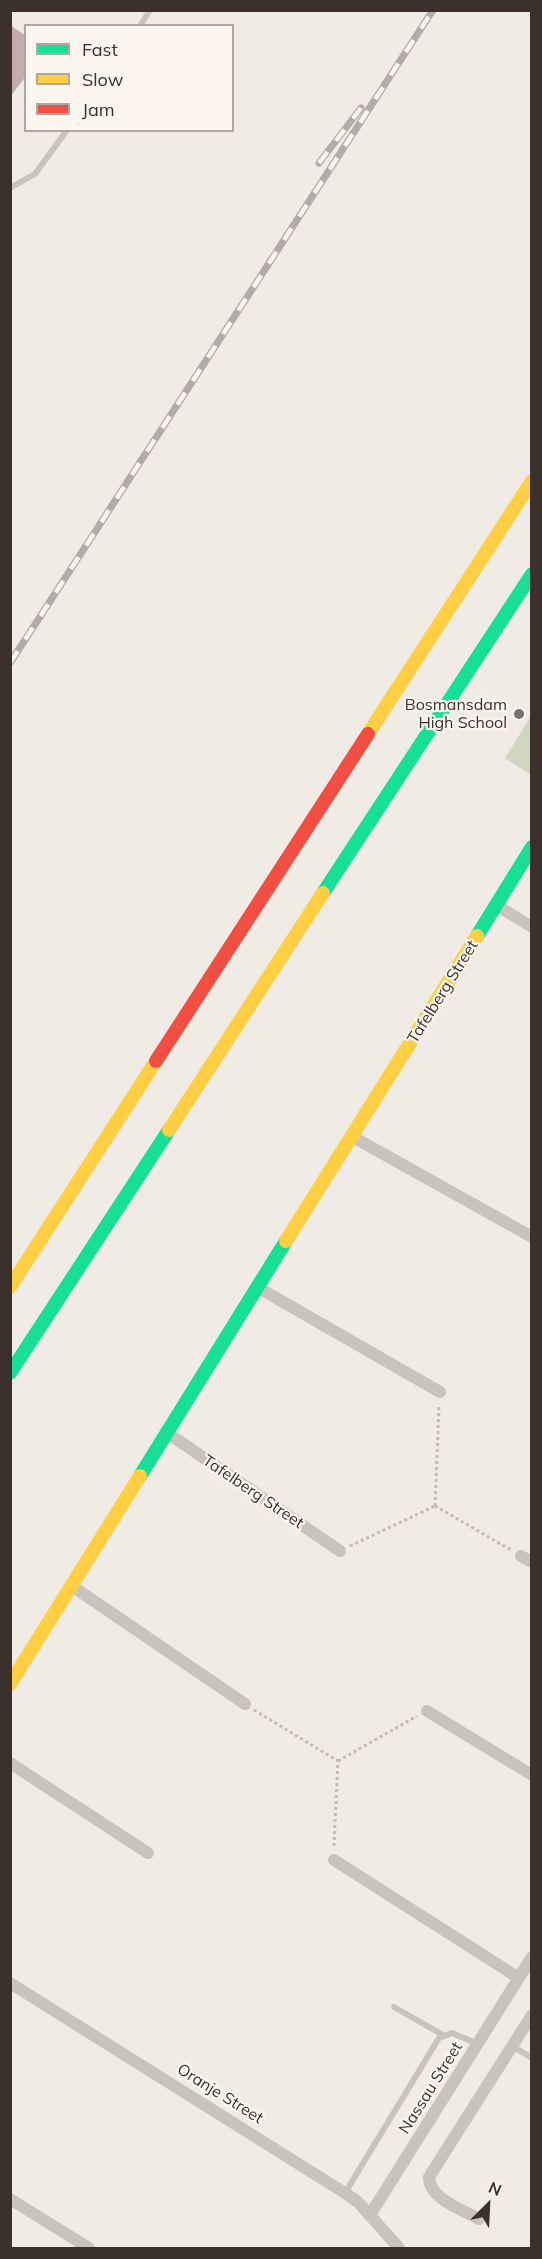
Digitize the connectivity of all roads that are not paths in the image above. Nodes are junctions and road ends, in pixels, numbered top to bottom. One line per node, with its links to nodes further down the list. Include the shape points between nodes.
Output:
1 (150, 10): 2 (lane)
2 (141, 24)
3 (66, 132): 4 (lane, via 35,174)
4 (10, 188)
5 (531, 481): 12 (main road)
6 (531, 574): 14 (main road)
7 (531, 847): 8 (main road, Tafelberg Street)
8 (496, 905): 9 (street); 10 (main road, Tafelberg Street)
9 (531, 927)
10 (353, 1137): 11 (street); 13 (main road, Tafelberg Street)
11 (531, 1237)
12 (10, 1287)
13 (257, 1287): 15 (street); 16 (main road, Tafelberg Street)
14 (10, 1373)
15 (440, 1392)
16 (166, 1432): 17 (street, Tafelberg Street); 18 (main road, Tafelberg Street)
17 (340, 1551)
18 (72, 1586): 19 (main road, Tafelberg Street); 20 (street)
19 (10, 1684)
20 (245, 1704)
21 (427, 1711): 23 (street)
22 (10, 1763): 24 (street)
23 (531, 1775)
24 (148, 1853)
25 (334, 1860): 27 (street)
26 (531, 1957): 27 (street, Nassau Street)
27 (519, 1978): 32 (street, Nassau Street)
28 (10, 1983): 35 (street, Oranje Street)
29 (394, 2007): 31 (lane)
30 (531, 2015): 33 (street)
31 (443, 2035): 32 (lane, via 456,2034); 35 (lane)
32 (478, 2044): 37 (street, Nassau Street)
33 (512, 2046): 34 (lane); 38 (street, via 429,2177 436,2194)
34 (531, 2058)
35 (345, 2193): 37 (street, Oranje Street)
36 (10, 2199): 39 (street)
37 (370, 2215): 40 (street, Oranje Street)
38 (479, 2219)
39 (89, 2248)
40 (399, 2248)

